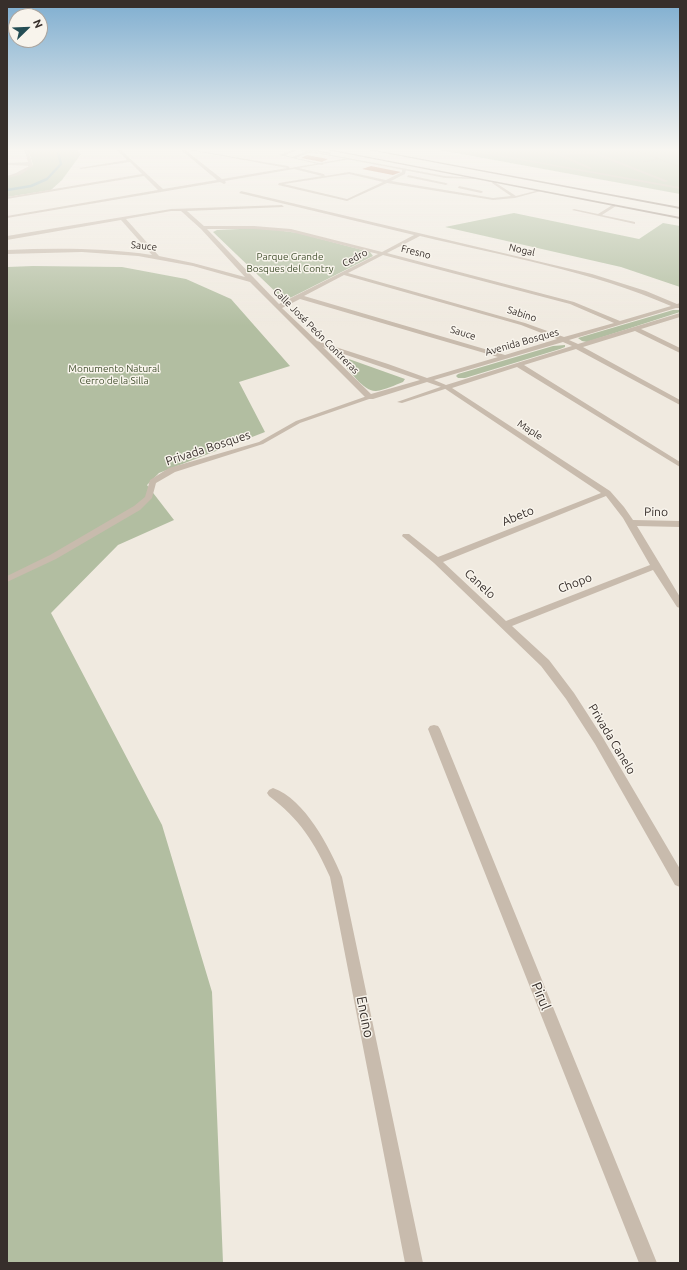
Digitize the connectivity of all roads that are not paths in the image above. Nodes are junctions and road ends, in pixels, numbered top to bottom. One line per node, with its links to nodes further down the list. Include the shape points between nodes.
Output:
1 (59, 208): 9 (street)
2 (210, 208): 6 (street)
3 (307, 208): 14 (street, Nogal)
4 (609, 208): 8 (lane)
5 (631, 208): 11 (main road)
6 (182, 209): 10 (street); 13 (street, Calle José Peón Contreras)
7 (574, 210): 8 (lane)
8 (598, 215): 12 (lane)
9 (7, 217)
10 (122, 218): 15 (street); 18 (street)
11 (680, 218)
12 (633, 223)
13 (203, 228): 17 (street, Fresno, via 282,228); 20 (street, Calle José Peón Contreras)
14 (418, 234): 17 (street, Cedro); 22 (street, Nogal, via 590,275)
15 (7, 238)
16 (7, 252): 18 (street, Sauce, via 98,252)
17 (382, 254): 19 (street, Cedro); 25 (street, Fresno, via 572,303)
18 (157, 257): 20 (street, Sauce)
19 (345, 274): 21 (street, Cedro); 27 (street, Sabino, via 523,324)
20 (252, 281): 23 (street, Calle José Peón Contreras)
21 (300, 297): 23 (street, Cedro); 31 (street, Sauce)
22 (679, 306): 25 (street, Avenida Bosques)
23 (279, 307): 28 (street, Calle José Peón Contreras)
24 (680, 315): 26 (street, Avenida Bosques)
25 (620, 323): 27 (street, Avenida Bosques)
26 (636, 329): 29 (street, Avenida Bosques); 30 (street)
27 (565, 340): 29 (street, Sabino); 31 (street, Avenida Bosques)
28 (315, 343): 33 (street, Maple); 35 (street, Calle José Peón Contreras)
29 (579, 346): 32 (street, Avenida Bosques); 37 (street, Sabino)
30 (680, 352)
31 (504, 357): 33 (street, Avenida Bosques)
32 (520, 366): 34 (street, Avenida Bosques); 38 (street)
33 (428, 380): 34 (street, Maple); 35 (street, Avenida Bosques)
34 (446, 387): 36 (lane); 39 (street, Maple)
35 (370, 397): 45 (lane, Privada Bosques, via 298,422 262,442 164,474 153,482 148,498 137,508 53,557)
36 (400, 402)
37 (680, 403)
38 (680, 464)
39 (607, 493): 40 (street, Maple); 43 (street, Abeto)
40 (631, 524): 41 (street, Pino); 44 (street, Maple)
41 (680, 524)
42 (406, 536): 43 (street)
43 (437, 561): 47 (street, Canelo)
44 (655, 566): 46 (street, Maple); 47 (street, Chopo)
45 (7, 579)
46 (680, 605)
47 (505, 625): 50 (street, Privada Canelo, via 545,663 570,696)
48 (434, 729): 52 (street, Pirul)
49 (273, 793): 51 (street, Encino, via 295,809 316,835 336,877)
50 (680, 881)
51 (414, 1263)
52 (648, 1263)

